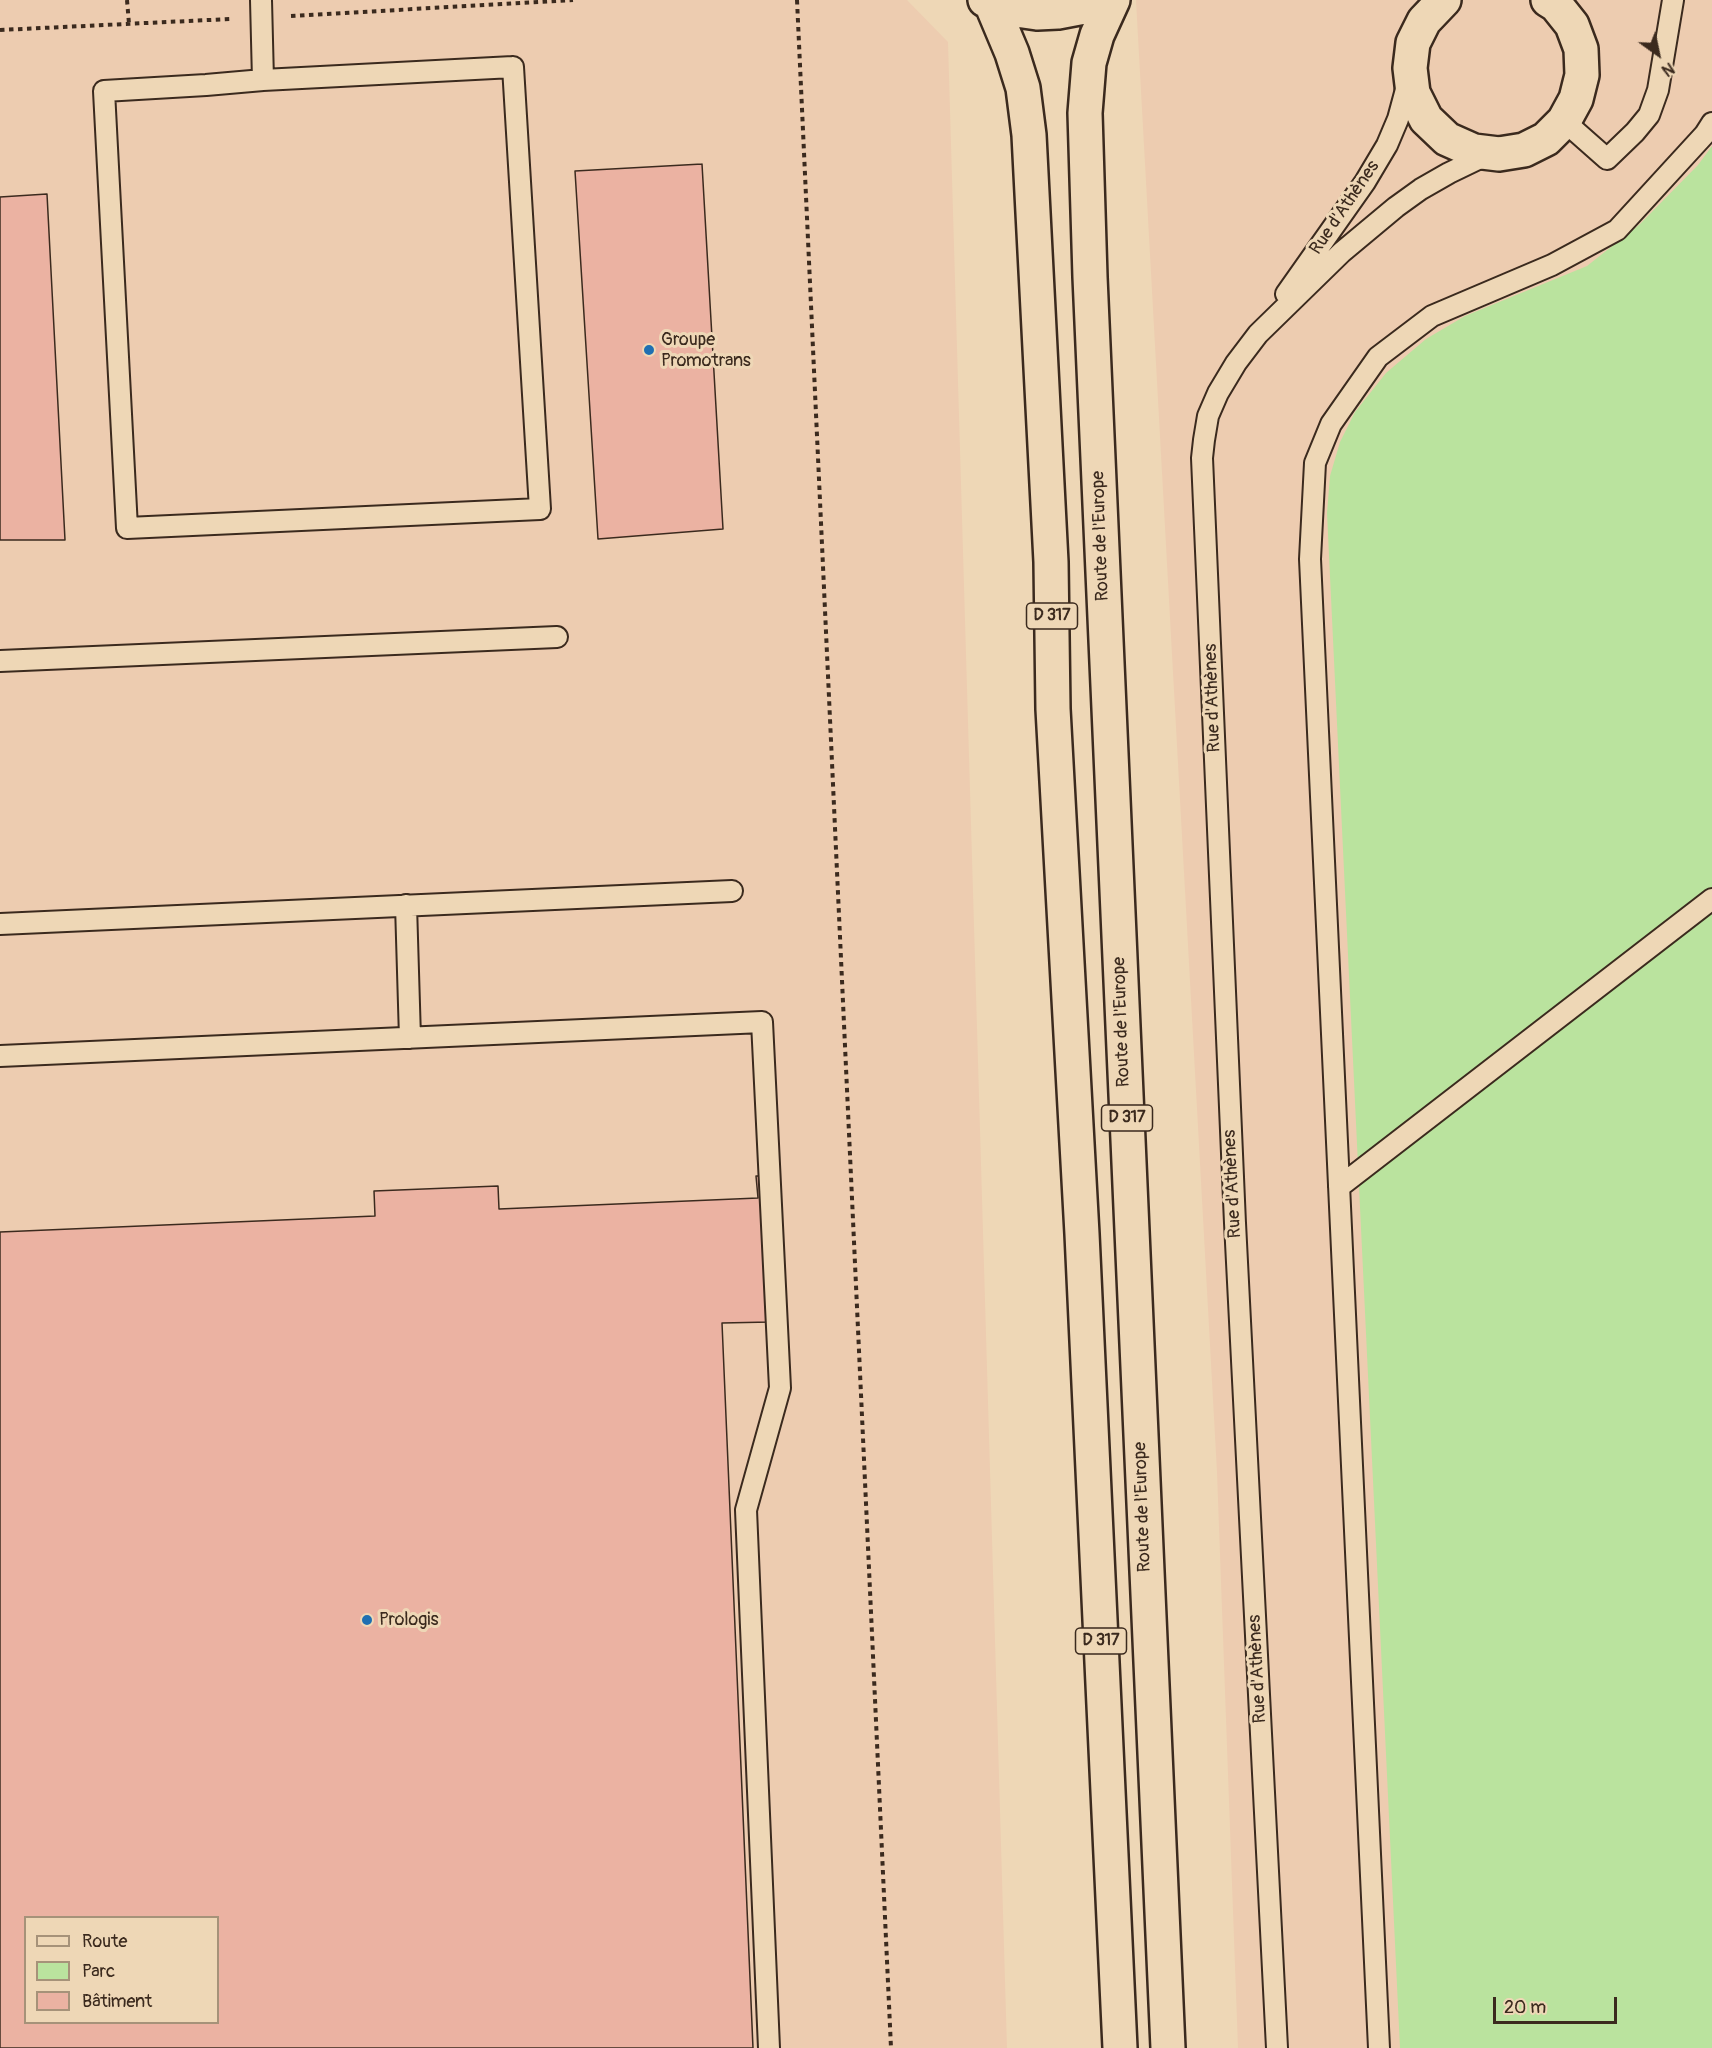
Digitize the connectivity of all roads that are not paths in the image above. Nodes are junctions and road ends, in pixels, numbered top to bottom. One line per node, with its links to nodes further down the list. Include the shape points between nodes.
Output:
1 (261, 0): 9 (lane)
2 (1100, 0): 6 (main road, via 1079,8 1036,13)
3 (1113, 0): 25 (main road, Route de l'Europe / D 317, via 1089,63 1085,124)
4 (1548, 0): 10 (main road, via 1572,25 1581,49 1582,75 1576,99)
5 (1673, 0): 10 (lane, via 1658,90 1649,115 1635,132 1607,159)
6 (988, 1): 24 (main road, D 317, via 1023,88 1029,135 1051,562 1053,710)
7 (1441, 1): 8 (main road, via 1424,21 1413,43)
8 (1410, 71): 12 (main road, via 1413,93 1426,119 1448,139 1474,152); 13 (lane, Rue d'Athènes, via 1398,119 1370,173)
9 (263, 80): 9 (lane, via 513,67 540,509 127,528 104,91)
10 (1564, 121): 12 (main road, via 1546,139 1524,150)
11 (1712, 123): 22 (lane, via 1617,230 1552,265 1432,316 1378,357 1331,424 1315,463 1310,559)
12 (1499, 154): 13 (lane, Rue d'Athènes, via 1464,165 1396,207 1342,252)
13 (1258, 334): 26 (lane, Rue d'Athènes, via 1215,400 1208,416 1202,458 1234,1211)
14 (556, 637): 15 (lane)
15 (0, 662)
16 (732, 891): 18 (lane)
17 (1712, 899): 22 (lane)
18 (406, 905): 19 (lane); 20 (lane)
19 (0, 924)
20 (410, 1038): 21 (lane); 23 (lane, via 762,1022 780,1388 746,1510)
21 (0, 1056)
22 (1339, 1187): 27 (lane)
23 (769, 2048)
24 (1120, 2048)
25 (1168, 2048)
26 (1277, 2048)
27 (1378, 2048)

